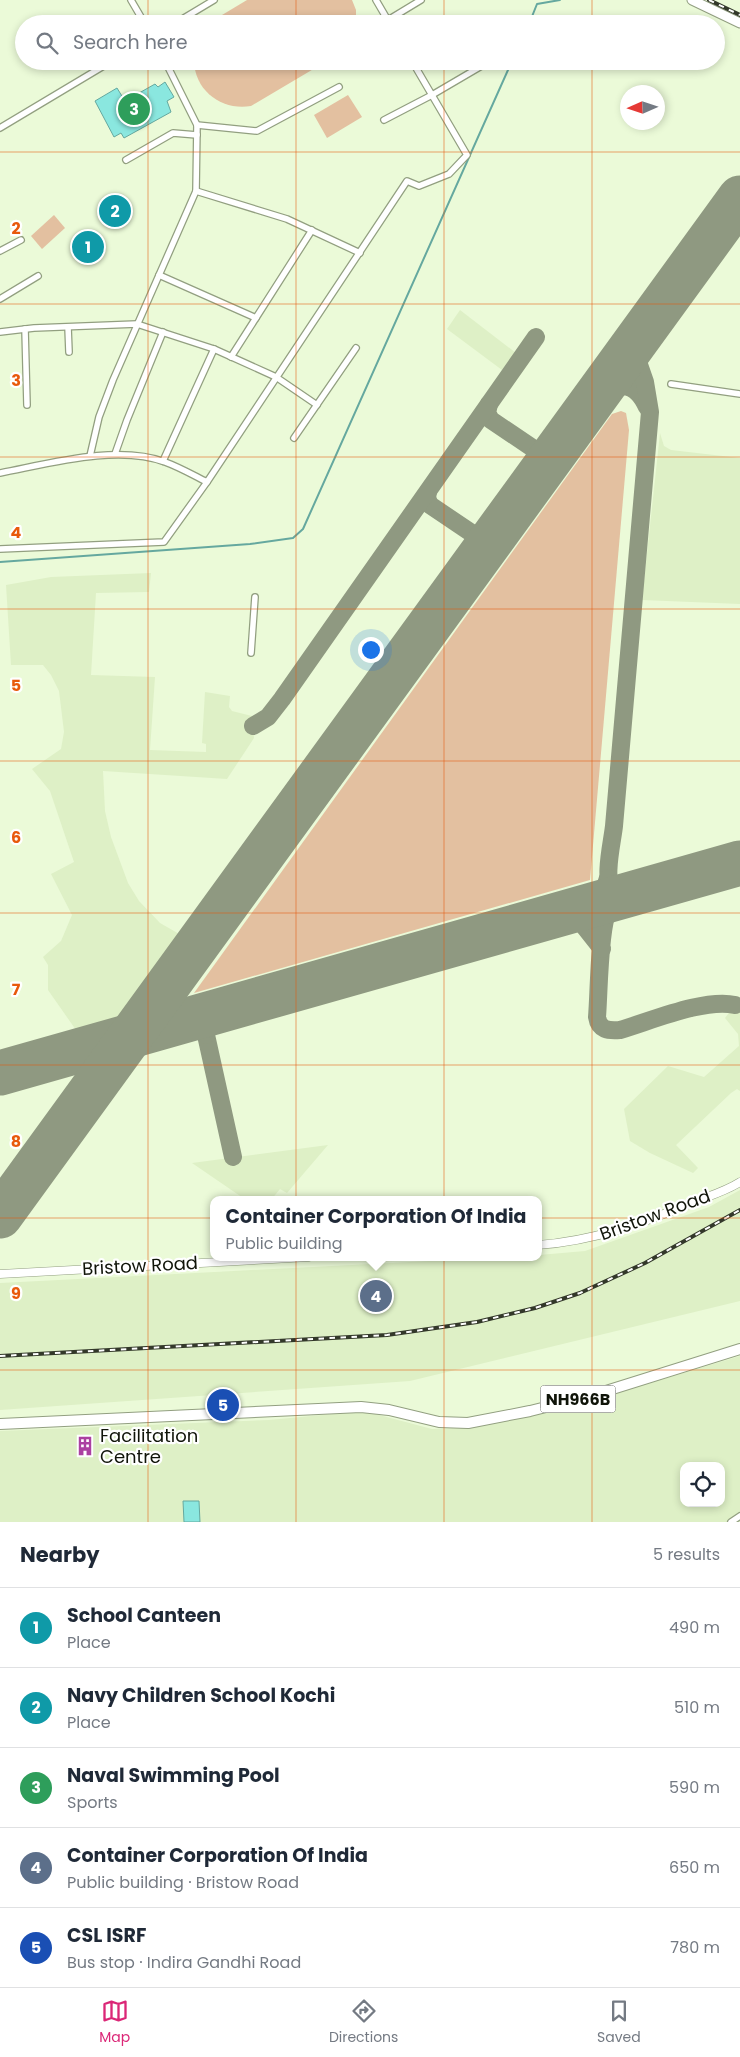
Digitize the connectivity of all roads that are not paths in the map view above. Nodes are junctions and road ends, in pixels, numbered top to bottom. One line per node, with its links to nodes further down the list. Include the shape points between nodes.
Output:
1 (131, 0): 6 (street)
2 (214, 0): 7 (street)
3 (376, 0): 8 (street)
4 (421, 0): 9 (street)
5 (692, 0): 10 (main road)
6 (140, 15)
7 (189, 15)
8 (385, 15)
9 (399, 15)
10 (723, 15)
11 (725, 16): 12 (main road)
12 (740, 23)
13 (97, 70): 21 (street)
14 (170, 70): 20 (street)
15 (417, 70): 18 (street)
16 (475, 70): 18 (street)
17 (339, 87): 20 (street, via 257,132)
18 (432, 95): 19 (street); 28 (street, via 468,155 449,174 420,186 407,181)
19 (384, 120)
20 (197, 125): 22 (street)
21 (0, 128)
22 (197, 135): 23 (street, via 173,133); 24 (street)
23 (126, 160)
24 (196, 191): 25 (street, via 279,216); 29 (street)
25 (312, 230): 28 (street); 32 (street)
26 (21, 240): 27 (street)
27 (0, 251)
28 (360, 253): 42 (street)
29 (159, 275): 32 (street); 33 (street)
30 (38, 276): 31 (street)
31 (0, 299)
32 (256, 318): 41 (street)
33 (136, 324): 34 (street); 37 (street); 49 (street, via 99,417)
34 (68, 327): 35 (street); 40 (street)
35 (25, 329): 36 (street); 45 (street)
36 (0, 332)
37 (164, 332): 39 (street); 48 (street)
38 (356, 348): 46 (street)
39 (214, 349): 41 (street); 50 (street)
40 (69, 352)
41 (231, 357): 42 (street)
42 (276, 376): 46 (street); 52 (street)
43 (671, 384): 44 (street)
44 (740, 394)
45 (27, 405)
46 (317, 405): 47 (street)
47 (294, 438)
48 (115, 454): 49 (street); 50 (street)
49 (90, 456): 51 (street)
50 (163, 461): 52 (street)
51 (0, 474)
52 (206, 482): 53 (street, via 164,542)
53 (0, 549)
54 (255, 596): 55 (street)
55 (251, 653)
56 (740, 1182): 57 (street, Bristow Road, via 612,1233)
57 (542, 1245)
58 (237, 1261): 59 (street, Bristow Road)
59 (0, 1274)
60 (740, 1349): 61 (highway, NH966B, via 590,1396 468,1423 439,1422 361,1407)
61 (0, 1424)
62 (740, 1516): 63 (street)
63 (731, 1522)

